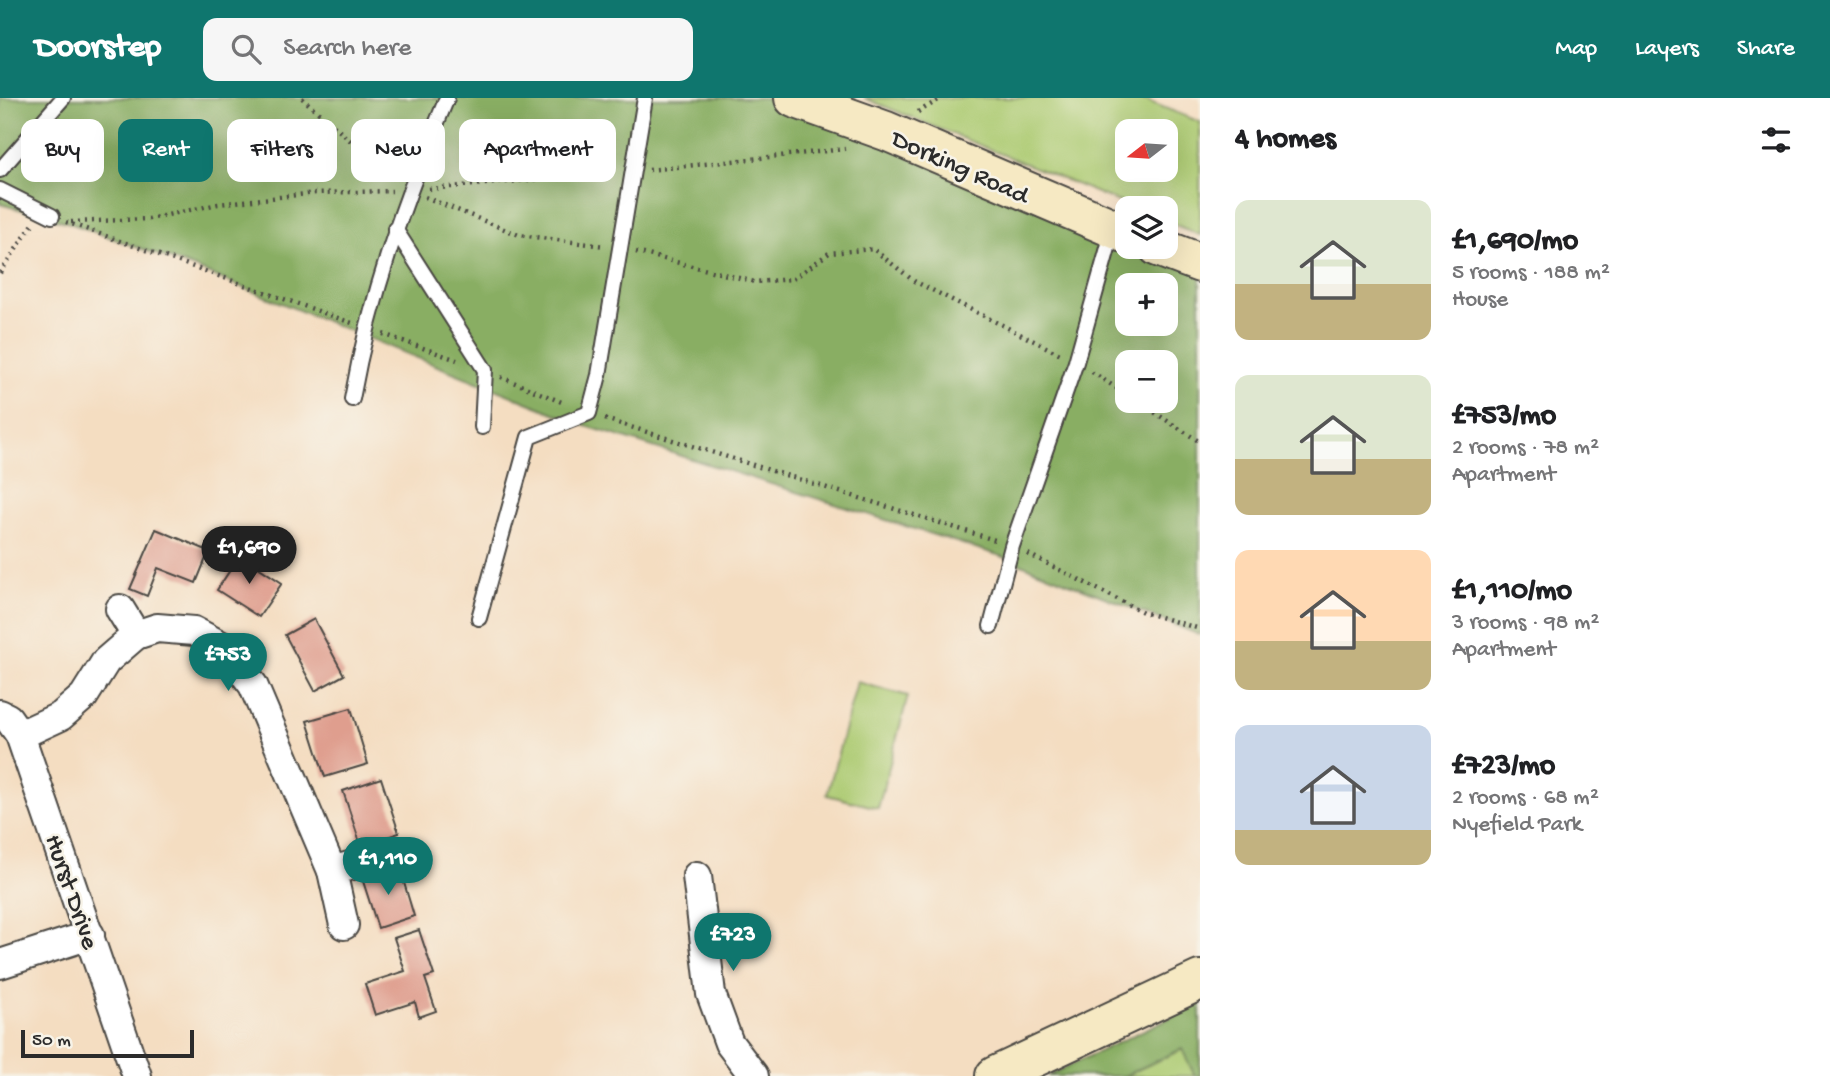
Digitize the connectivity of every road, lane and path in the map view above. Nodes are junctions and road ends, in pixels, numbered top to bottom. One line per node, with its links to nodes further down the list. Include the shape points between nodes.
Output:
1 (64, 98): 7 (lane)
2 (302, 98): 10 (path)
3 (447, 98): 10 (lane)
4 (645, 98): 8 (lane)
5 (794, 98): 6 (main road, Dorking Road)
6 (886, 131): 8 (path, via 838,151); 14 (main road, Dorking Road)
7 (0, 170)
8 (633, 171): 10 (path); 15 (lane)
9 (0, 190): 11 (lane)
10 (408, 191): 12 (path, via 315,193 218,204 149,219); 13 (lane); 15 (path, via 519,235)
11 (46, 213): 12 (path); 19 (path)
12 (67, 222): 20 (path)
13 (395, 229): 20 (lane); 22 (lane)
14 (1115, 230)
15 (620, 247): 21 (path, via 755,282 793,279 829,253 873,249 914,281); 25 (lane)
16 (1115, 247): 21 (lane)
17 (1178, 255): 18 (main road)
18 (1200, 263)
19 (0, 273)
20 (365, 328): 22 (path); 24 (lane)
21 (1076, 362): 23 (path); 29 (lane)
22 (485, 370): 25 (path); 27 (lane)
23 (1115, 387)
24 (352, 399)
25 (589, 413): 29 (path); 31 (lane, via 529,437)
26 (1155, 413): 28 (path)
27 (482, 427)
28 (1200, 442)
29 (1012, 546): 32 (lane); 33 (path, via 1143,612)
30 (120, 608): 34 (street)
31 (479, 618)
32 (991, 626)
33 (1200, 629)
34 (136, 635): 36 (street, via 106,661 84,696 61,716); 38 (street, via 157,628 194,631 224,647 253,685 344,868)
35 (0, 714): 36 (street, Hurst Drive)
36 (20, 735): 39 (street, Hurst Drive)
37 (697, 876): 43 (street, via 711,994 729,1043)
38 (344, 925)
39 (90, 935): 40 (street); 42 (street, Hurst Drive)
40 (0, 964)
41 (1197, 988): 44 (main road)
42 (137, 1076)
43 (754, 1076)
44 (995, 1076)

